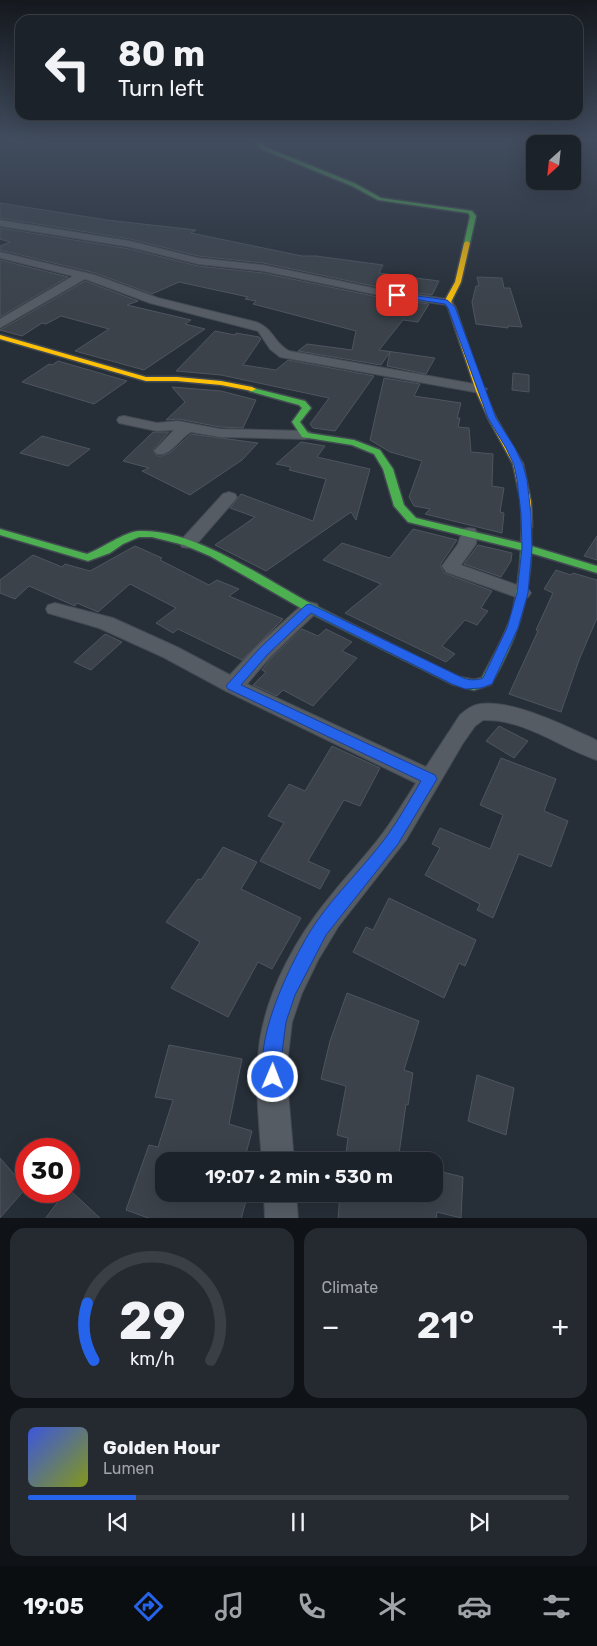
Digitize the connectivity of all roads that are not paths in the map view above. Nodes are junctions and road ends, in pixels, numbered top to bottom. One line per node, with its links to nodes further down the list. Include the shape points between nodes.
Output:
1 (374, 196): 5 (street, via 470,212 473,216 458,282)
2 (0, 223): 5 (street, via 122,242 203,262 264,268)
3 (0, 254): 4 (street)
4 (84, 275): 6 (street); 8 (street, via 154,301 252,325 264,330 276,350 285,354)
5 (447, 302): 8 (street)
6 (0, 324)
7 (0, 337): 11 (street, via 146,379 221,383 288,398 307,408 296,422)
8 (480, 389): 17 (street, via 518,465 526,514)
9 (124, 420): 10 (street, via 157,427)
10 (189, 428): 11 (street, via 220,433); 12 (street, via 176,435)
11 (305, 435): 15 (street, via 376,451 387,466 402,513 412,520)
12 (162, 450)
13 (229, 497): 16 (street)
14 (0, 532): 16 (street, via 88,558 137,534 152,534)
15 (469, 533): 17 (street); 19 (street, via 467,544 452,568)
16 (188, 543): 20 (street, via 252,574)
17 (527, 548): 18 (street); 19 (street)
18 (597, 570)
19 (522, 593): 20 (street, via 513,628 487,681 474,685 456,681)
20 (310, 608): 22 (street, via 264,651)
21 (55, 609): 22 (street, via 106,623)
22 (233, 686): 24 (street)
23 (597, 751): 24 (street, via 517,717 493,711 478,712 463,724)
24 (430, 779): 25 (street, via 393,840 321,930 288,992 278,1022 272,1060)
25 (277, 1152)
26 (281, 1202): 27 (street)
27 (282, 1218)

